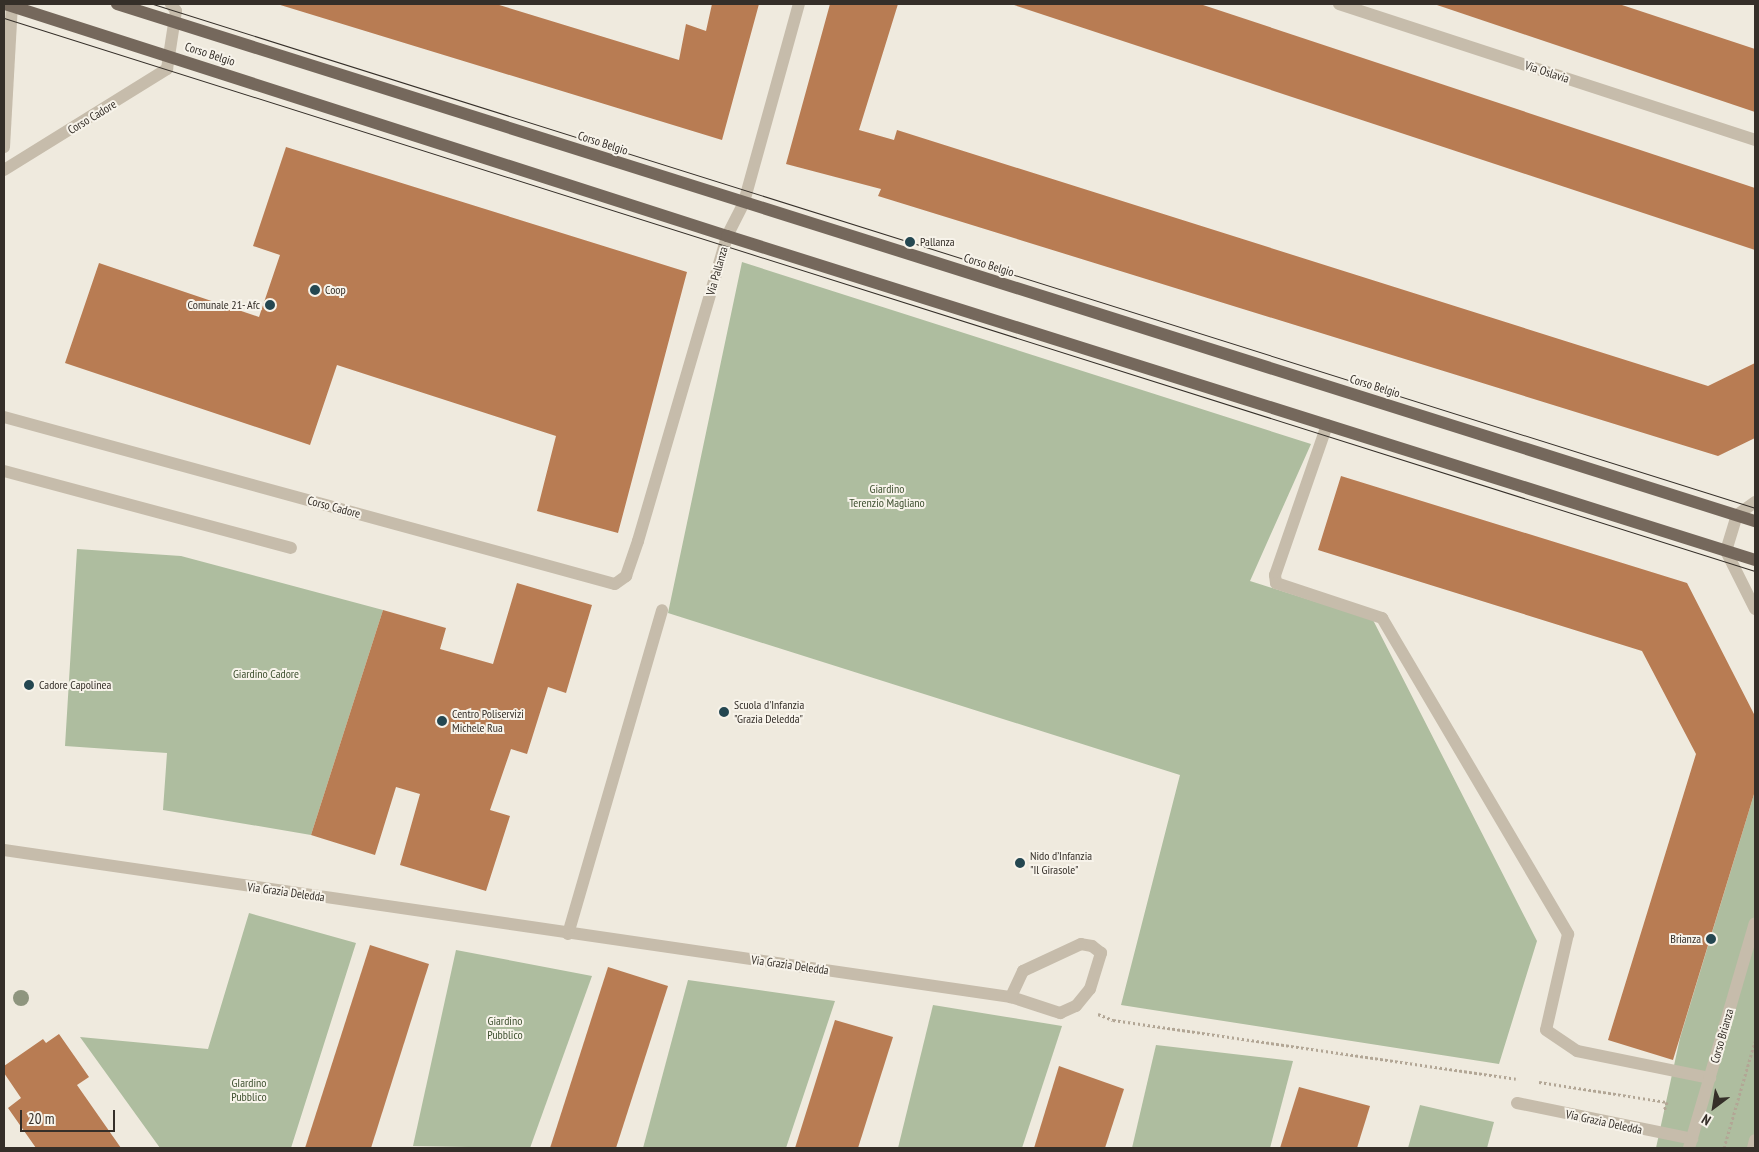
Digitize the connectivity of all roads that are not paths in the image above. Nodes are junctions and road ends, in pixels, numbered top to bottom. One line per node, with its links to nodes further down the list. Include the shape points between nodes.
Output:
1 (10, 4): 7 (main road, Corso Belgio); 9 (street)
2 (117, 4): 6 (main road, Corso Belgio)
3 (171, 4): 6 (street, via 176,11)
4 (799, 4): 11 (street, Via Pallanza)
5 (1339, 4): 8 (street, Via Oslavia)
6 (175, 21): 7 (street, Corso Belgio); 11 (main road, Corso Belgio)
7 (171, 56): 10 (street, Corso Cadore, via 167,69 138,89); 12 (main road, Corso Belgio)
8 (1755, 140)
9 (4, 146)
10 (4, 170)
11 (744, 202): 12 (street, Via Pallanza); 17 (main road, Corso Belgio)
12 (727, 236): 14 (main road, Corso Belgio); 19 (street, Via Pallanza)
13 (4, 416): 19 (street, Corso Cadore, via 616,584 626,576)
14 (1327, 425): 21 (main road, Corso Belgio); 29 (street, via 1275,575 1276,583 1382,618 1568,934 1546,1030 1577,1051)
15 (4, 471): 20 (street)
16 (1755, 502): 17 (street)
17 (1737, 515): 18 (main road, Corso Belgio); 21 (street)
18 (1755, 521)
19 (638, 541)
20 (291, 548)
21 (1726, 551): 22 (main road, Corso Belgio); 23 (street)
22 (1755, 560)
23 (1755, 609)
24 (662, 610): 27 (street)
25 (4, 850): 27 (street, Via Grazia Deledda)
26 (1755, 923): 29 (street, Corso Brianza)
27 (568, 934): 28 (street, Via Grazia Deledda)
28 (1011, 997): 28 (street, Via Grazia Deledda, via 1060,1013 1076,1006 1090,989 1101,953 1092,946 1081,944 1023,971)
29 (1710, 1078): 32 (street, Corso Brianza)
30 (1517, 1104): 32 (street, Via Grazia Deledda, via 1659,1133)
31 (1755, 1140): 33 (street)
32 (1690, 1144)
33 (1753, 1148)

